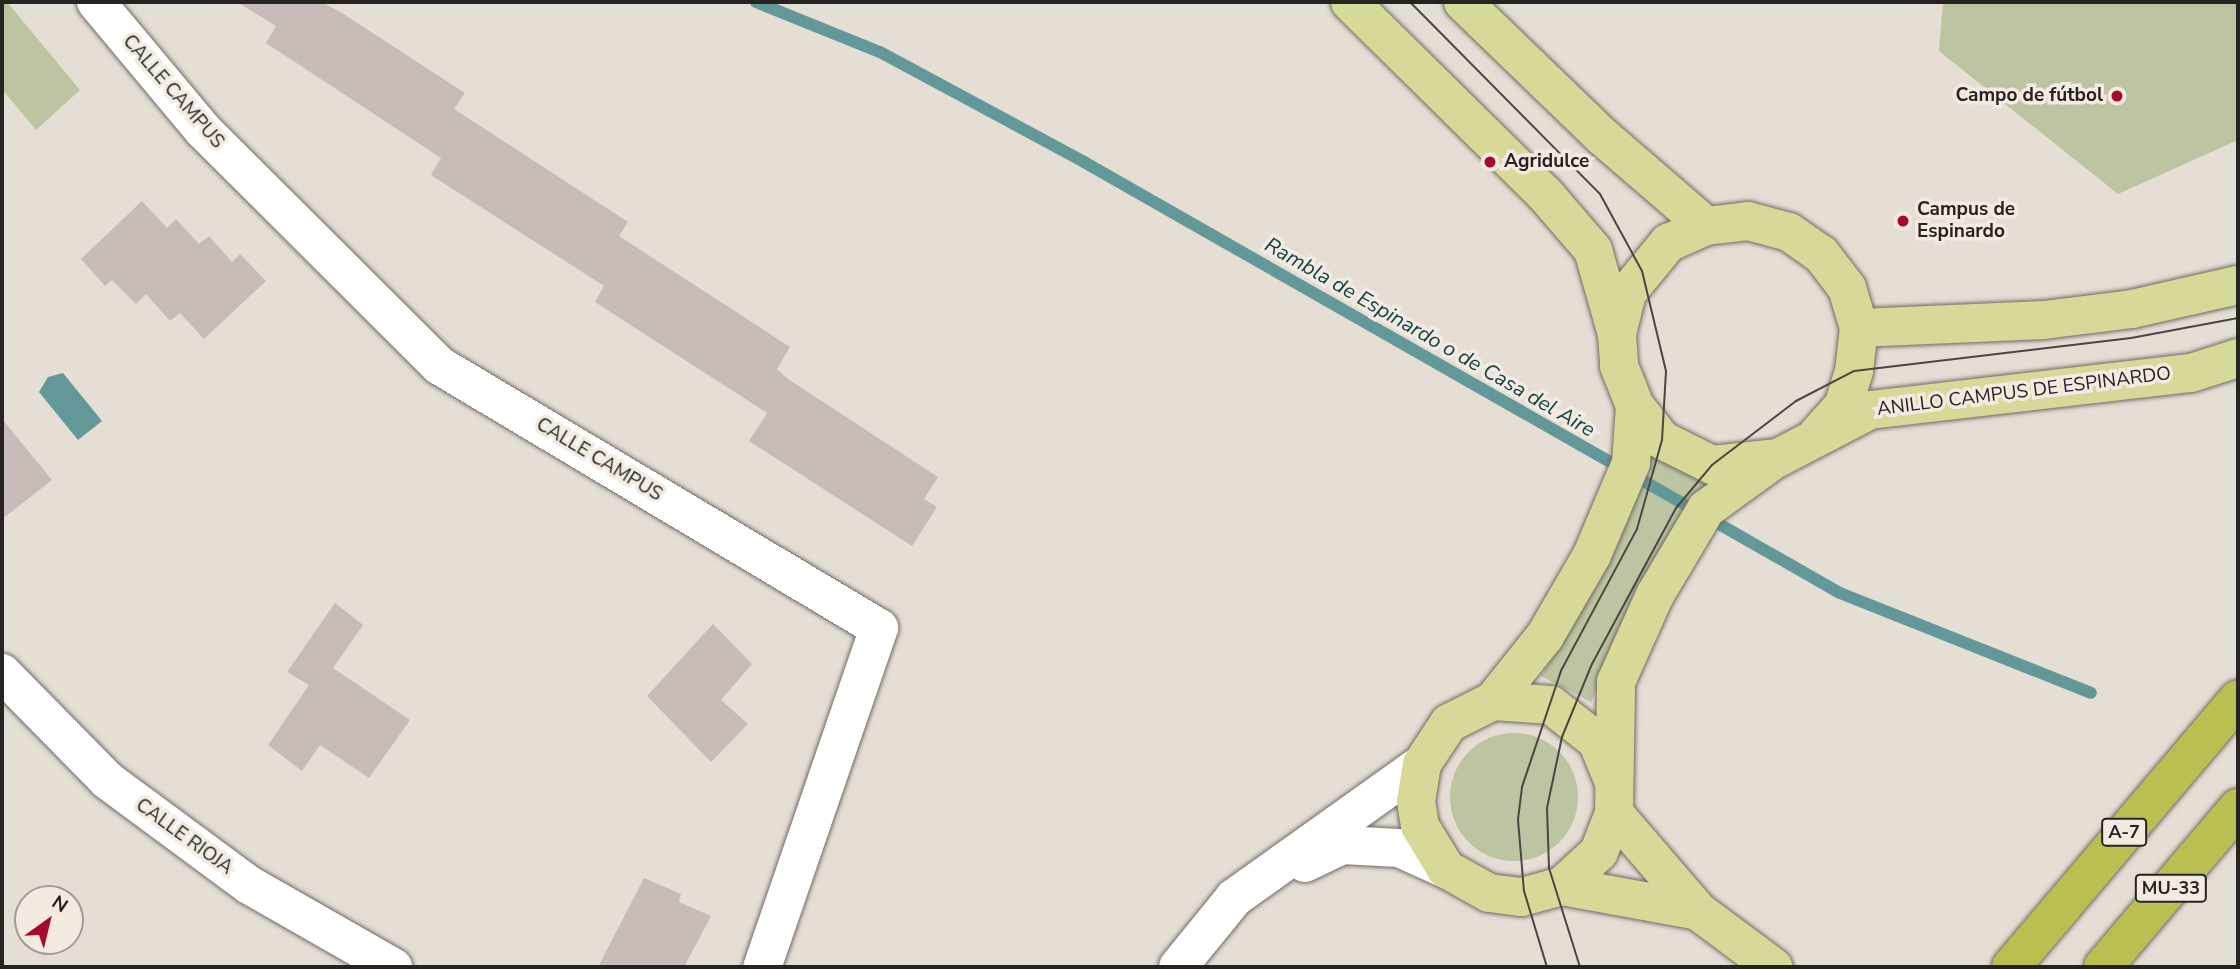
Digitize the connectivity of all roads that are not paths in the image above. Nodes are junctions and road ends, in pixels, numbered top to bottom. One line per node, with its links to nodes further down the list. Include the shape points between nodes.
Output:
1 (96, 2): 23 (street, CALLE CAMPUS, via 203,130 440,366 879,628)
2 (1350, 2): 7 (main road, ANILLO CAMPUS DE ESPINARDO, via 1544,193 1593,250)
3 (1463, 2): 4 (main road, via 1603,137)
4 (1706, 226): 6 (main road, ANILLO CAMPUS DE ESPINARDO, via 1748,222 1789,232 1821,254 1847,288); 7 (main road, ANILLO CAMPUS DE ESPINARDO, via 1668,243 1642,271 1627,293)
5 (2238, 285): 6 (main road, via 2132,309 2044,320)
6 (1859, 328): 10 (main road, ANILLO CAMPUS DE ESPINARDO, via 1854,371 1843,406)
7 (1617, 334): 9 (main road, ANILLO CAMPUS DE ESPINARDO, via 1619,366)
8 (2238, 358): 10 (main road, ANILLO CAMPUS DE ESPINARDO, via 2191,373 1870,410)
9 (1635, 406): 11 (main road, ANILLO CAMPUS DE ESPINARDO, via 1662,440 1712,464); 14 (main road, via 1631,463 1592,555 1545,636)
10 (1815, 437): 11 (main road, ANILLO CAMPUS DE ESPINARDO)
11 (1778, 458): 16 (main road, via 1743,478 1706,509 1655,595 1616,682)
12 (2, 673): 22 (street, CALLE RIOJA, via 107,780 249,885)
13 (2238, 699): 26 (highway, A-7)
14 (1493, 701): 15 (main road, via 1449,723); 16 (main road, via 1551,705 1597,741)
15 (1422, 764): 18 (main road, via 1416,801 1420,826); 20 (street)
16 (1614, 798): 19 (main road, via 1599,852); 21 (main road)
17 (2238, 808): 27 (highway, MU-33)
18 (1446, 869): 19 (main road, via 1489,893 1522,897); 20 (street, via 1399,848 1342,845)
19 (1562, 886): 21 (main road)
20 (1234, 898): 24 (street)
21 (1698, 911): 25 (main road)
22 (393, 967)
23 (762, 967)
24 (1178, 967)
25 (1773, 967)
26 (2011, 967)
27 (2103, 967)

